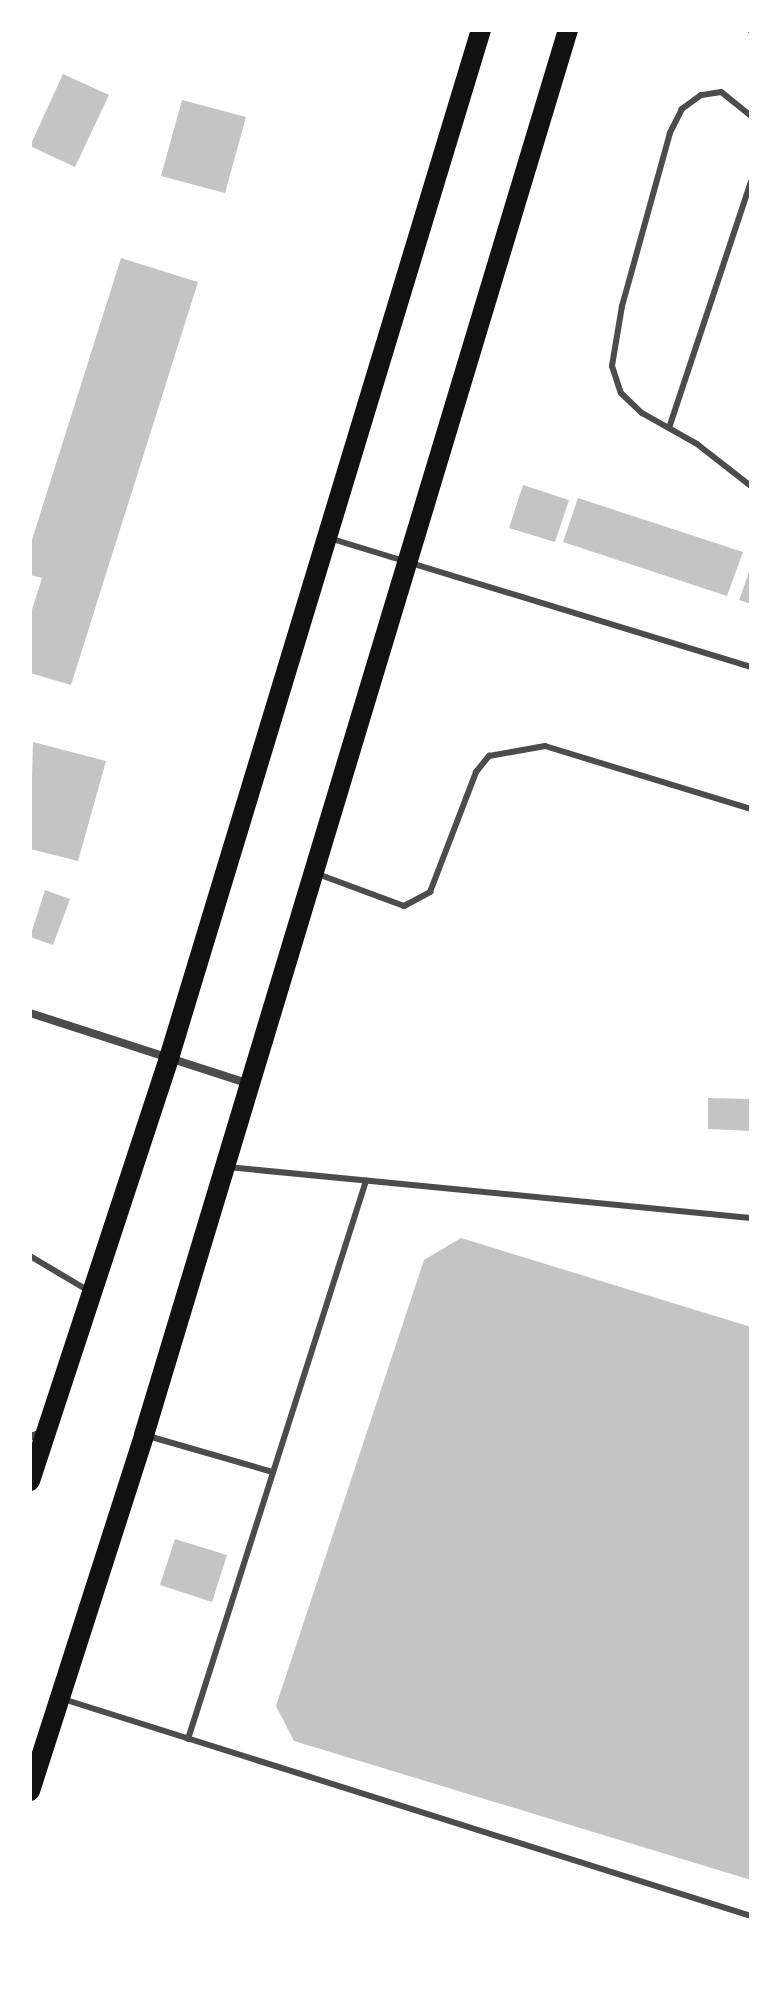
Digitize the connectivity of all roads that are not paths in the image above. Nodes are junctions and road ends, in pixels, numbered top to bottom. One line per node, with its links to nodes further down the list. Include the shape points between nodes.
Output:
1 (481, 30): 7 (main road)
2 (568, 30): 8 (main road)
3 (751, 116): 5 (lane, via 721,92 701,95 682,109 670,133 622,306 612,366 621,393)
4 (751, 182): 5 (lane)
5 (669, 428): 6 (lane)
6 (751, 486)
7 (325, 537): 8 (lane); 13 (main road)
8 (406, 565): 9 (lane); 11 (main road)
9 (751, 667)
10 (751, 809): 11 (lane, via 545,746 489,756 442,853 430,892 404,906)
11 (312, 871): 14 (main road)
12 (30, 1013): 13 (street)
13 (169, 1058): 14 (street); 19 (main road)
14 (248, 1083): 15 (main road)
15 (224, 1167): 16 (lane); 21 (main road)
16 (366, 1181): 17 (lane); 22 (lane)
17 (751, 1218)
18 (30, 1256): 19 (lane)
19 (91, 1292): 20 (main road)
20 (38, 1435): 23 (main road)
21 (144, 1435): 22 (lane); 24 (main road)
22 (273, 1472): 25 (lane)
23 (30, 1481)
24 (60, 1698): 25 (lane); 26 (main road)
25 (188, 1739): 27 (lane)
26 (30, 1791)
27 (751, 1916)

